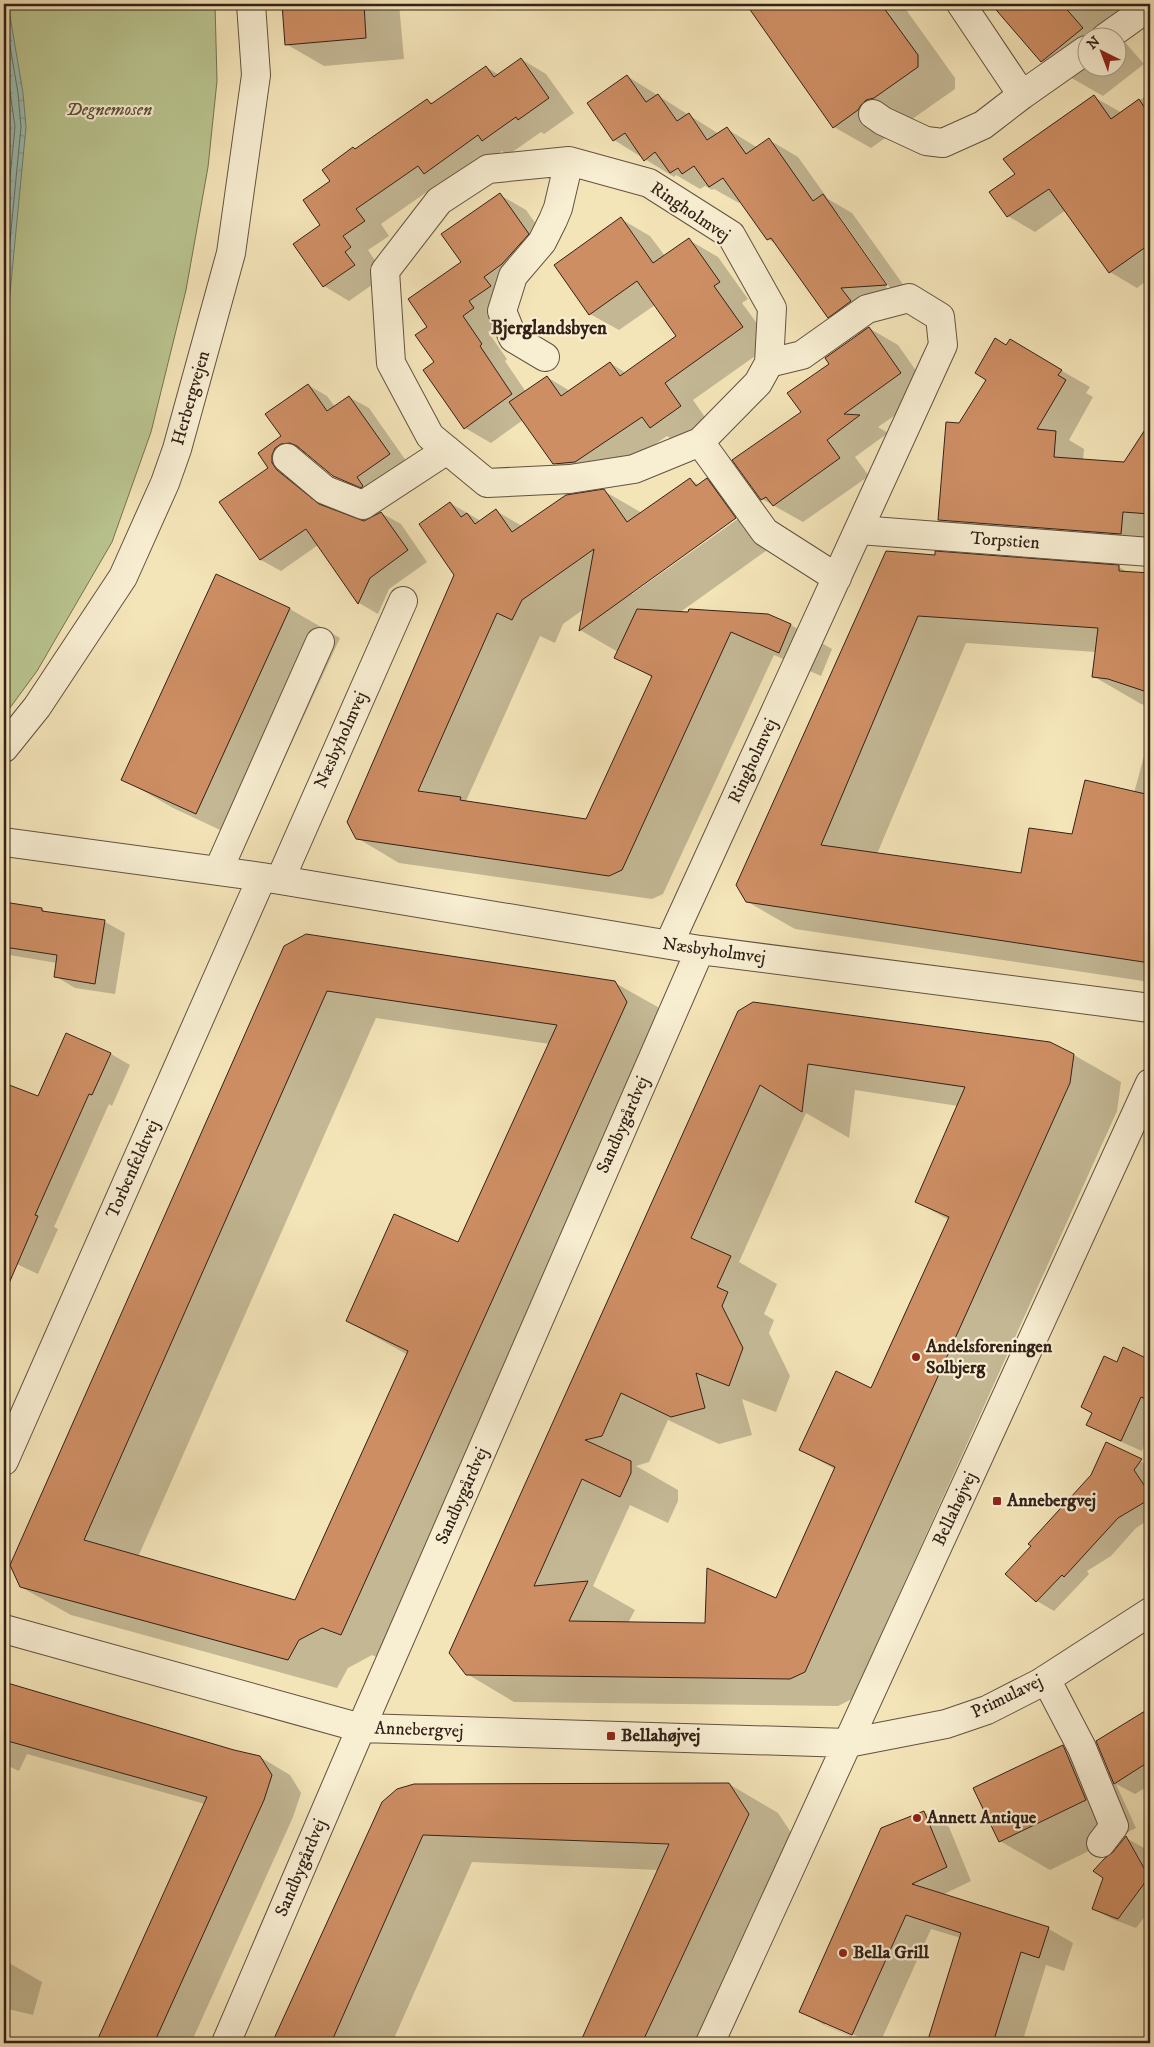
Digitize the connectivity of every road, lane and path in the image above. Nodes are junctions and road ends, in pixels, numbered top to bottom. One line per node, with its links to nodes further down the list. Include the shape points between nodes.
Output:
1 (252, 4): 19 (street, Herbergvejen, via 256,75 231,253 177,449 165,484 123,577 37,708)
2 (961, 4): 6 (street)
3 (1150, 6): 4 (street)
4 (1119, 28)
5 (1076, 57): 6 (street)
6 (1022, 95): 7 (street, via 983,125 943,143 926,141)
7 (873, 114)
8 (569, 161): 9 (street, via 553,220 542,242 513,276 502,311 513,338); 10 (street, Ringholmvej, via 649,183 731,235 772,308); 12 (street, Ringholmvej, via 488,169 440,200 385,271 391,363 430,436)
9 (545, 357)
10 (769, 363): 11 (street, Ringholmvej, via 758,383); 14 (street, Ringholmvej, via 802,355 867,309 909,298 940,317 944,344)
11 (700, 442): 12 (street, Ringholmvej, via 634,469 570,479 487,483); 16 (street, via 765,532)
12 (447, 450): 13 (street, via 363,504 325,490)
13 (288, 458)
14 (860, 530): 15 (street, Torpstien); 16 (street, Ringholmvej)
15 (1150, 552)
16 (838, 578): 23 (street, Ringholmvej)
17 (403, 601): 22 (street, Næsbyholmvej)
18 (320, 642): 21 (street)
19 (4, 748)
20 (4, 842): 21 (street, Næsbyholmvej)
21 (218, 871): 22 (street, Næsbyholmvej)
22 (271, 879): 23 (street, Næsbyholmvej); 27 (street, Torbenfeldtvej)
23 (669, 944): 24 (street, Næsbyholmvej)
24 (700, 950): 25 (street, Næsbyholmvej); 31 (street, Sandbygårdvej)
25 (1150, 1008)
26 (1150, 1083): 32 (street, Bellahøjvej)
27 (4, 1461)
28 (1150, 1612): 30 (street, Primulavej)
29 (4, 1629): 31 (street, Annebergvej)
30 (1046, 1679): 32 (street, Primulavej, via 987,1710 946,1724); 33 (street, via 1082,1748 1114,1826)
31 (361, 1728): 32 (street, Annebergvej); 34 (street, Sandbygårdvej)
32 (848, 1743): 35 (street, Bellahøjvej)
33 (1101, 1843)
34 (226, 2043)
35 (710, 2043)

